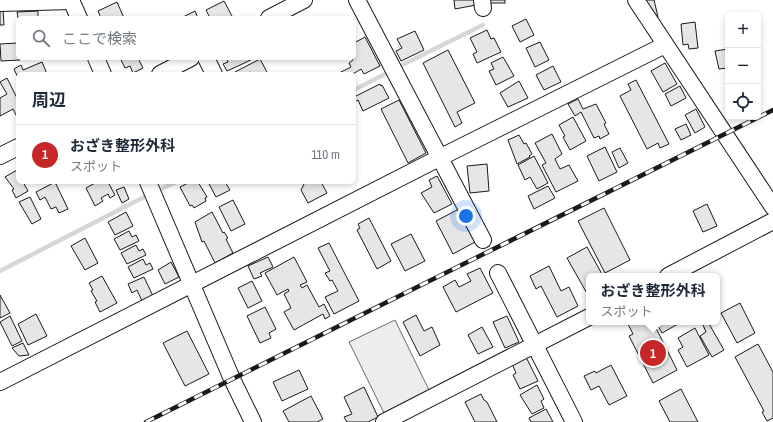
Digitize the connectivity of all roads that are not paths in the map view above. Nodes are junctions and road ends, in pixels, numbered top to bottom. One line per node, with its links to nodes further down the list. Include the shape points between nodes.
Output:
1 (71, 0): 5 (street); 6 (street)
2 (304, 0): 7 (street)
3 (357, 0): 17 (street)
4 (636, 0): 8 (street)
5 (0, 3)
6 (78, 16)
7 (273, 16)
8 (665, 45): 17 (street); 19 (street)
9 (97, 60): 12 (street)
10 (187, 60): 13 (street)
11 (207, 60): 14 (street)
12 (102, 72)
13 (164, 72)
14 (213, 72)
15 (16, 147): 16 (street)
16 (0, 156)
17 (439, 158): 21 (street); 24 (street)
18 (149, 184): 24 (street)
19 (773, 207)
20 (773, 221): 23 (street)
21 (482, 240)
22 (498, 273): 26 (street)
23 (674, 273)
24 (192, 284): 27 (street); 28 (street)
25 (586, 319): 26 (street)
26 (535, 345): 29 (street); 30 (street)
27 (0, 382)
28 (253, 422)
29 (384, 422)
30 (574, 422)

